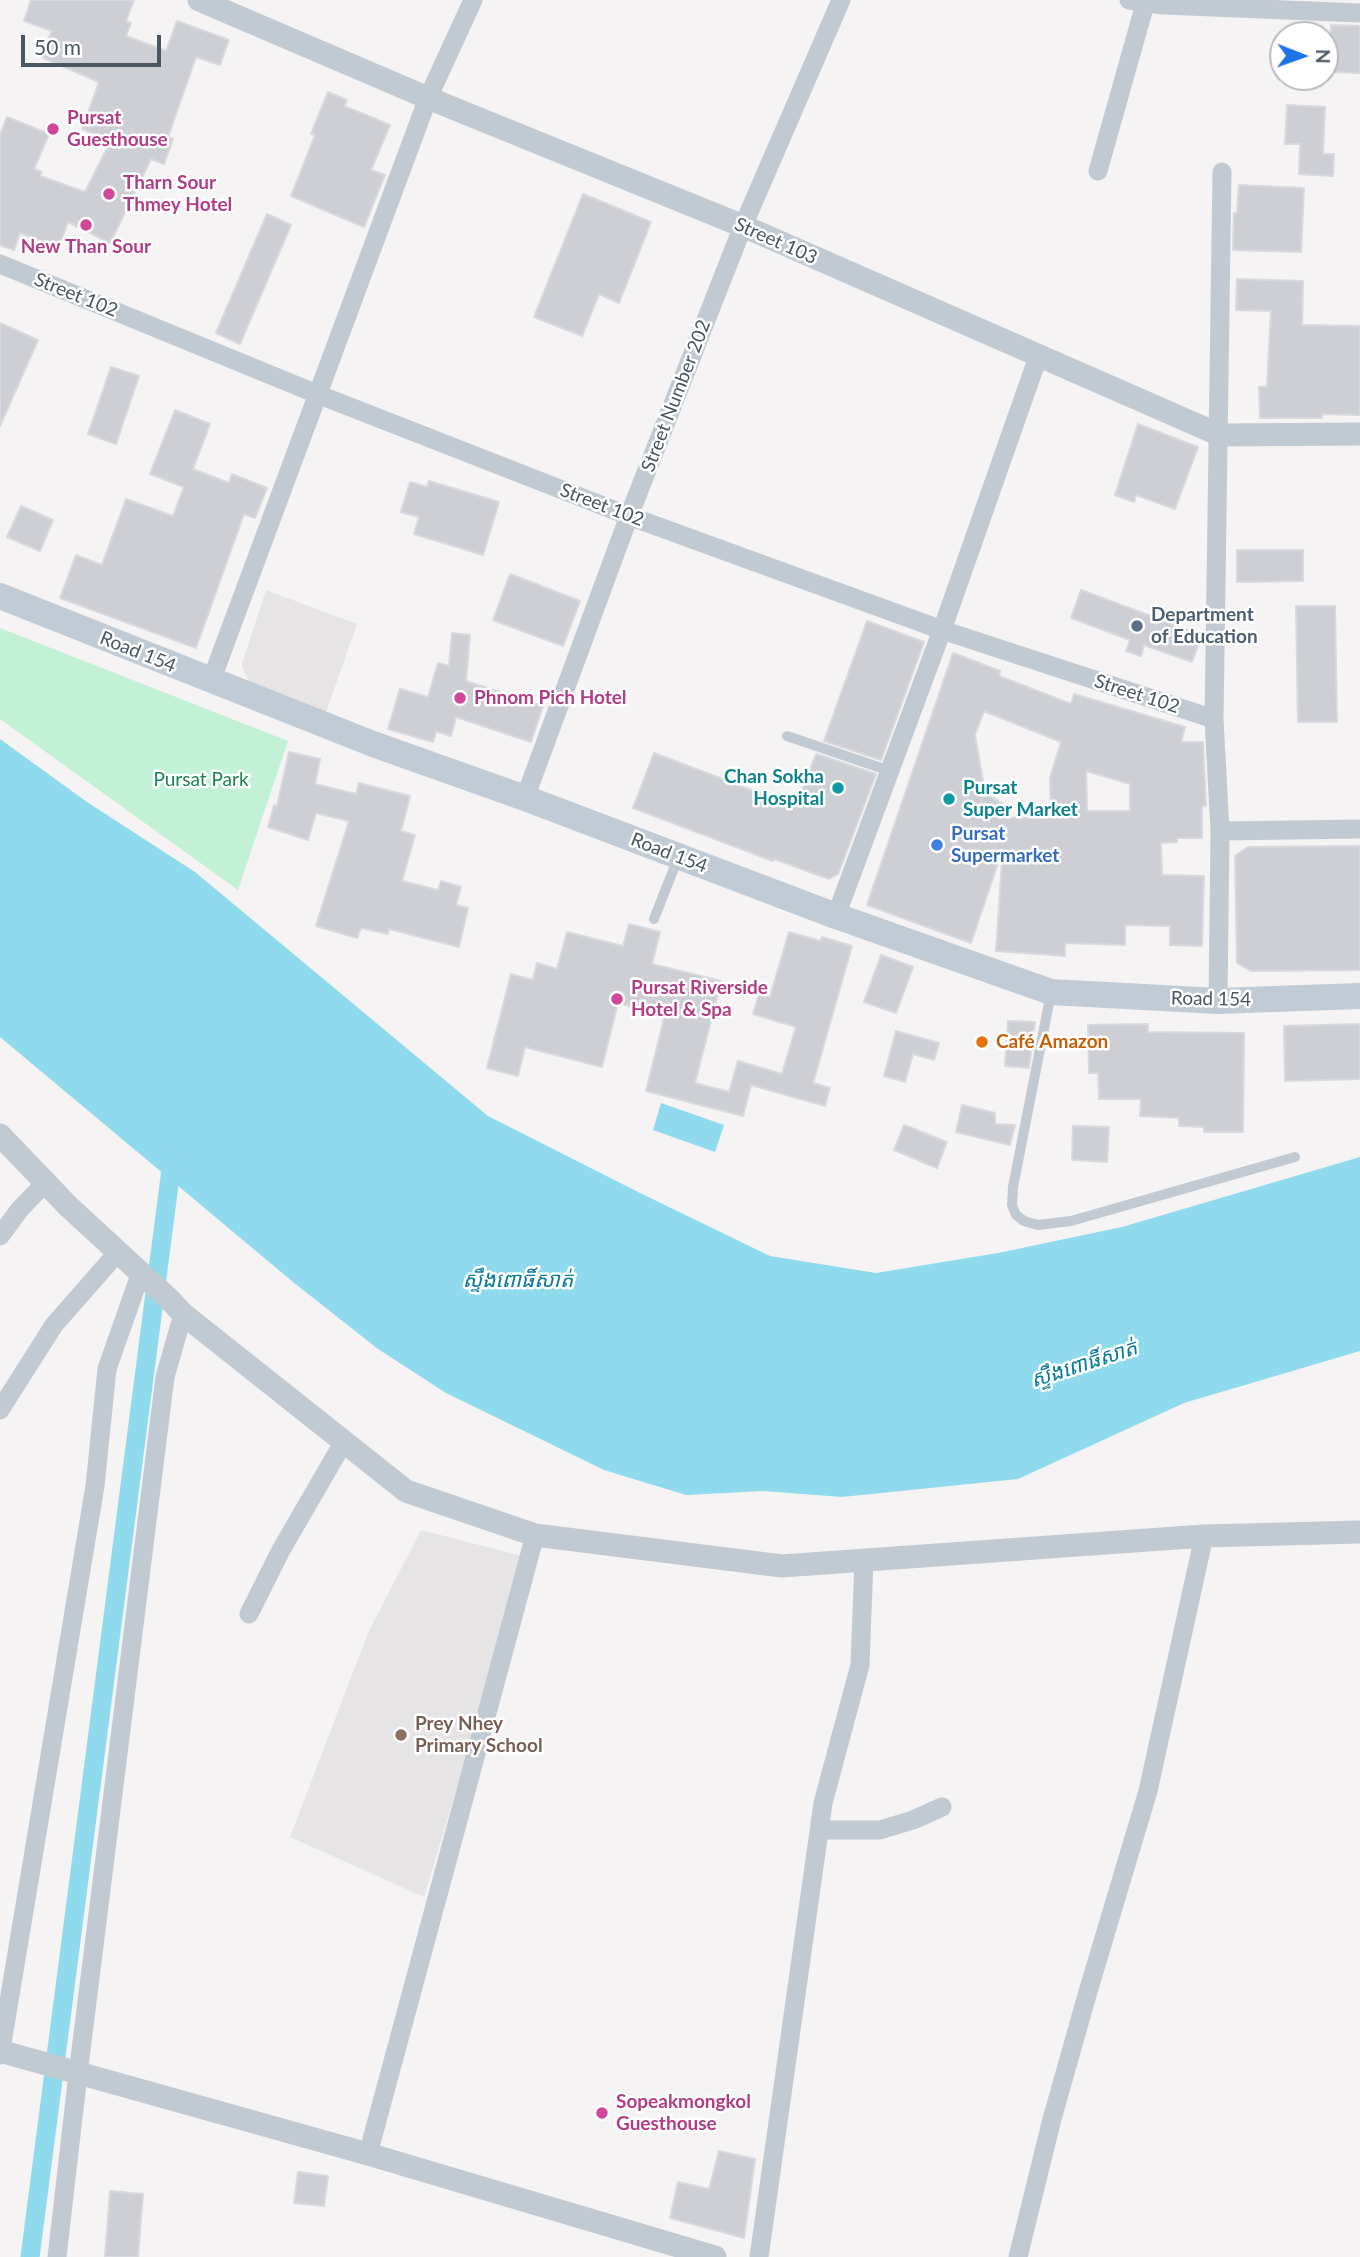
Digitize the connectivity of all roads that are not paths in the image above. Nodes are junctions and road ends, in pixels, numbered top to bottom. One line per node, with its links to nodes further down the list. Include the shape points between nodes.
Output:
1 (199, 0): 6 (street, Street 103)
2 (473, 0): 6 (street)
3 (841, 0): 9 (street, Street Number 202)
4 (1137, 2): 5 (street); 7 (street)
5 (1360, 13)
6 (428, 98): 9 (street, Street 103); 12 (street)
7 (1098, 170)
8 (1222, 172): 14 (street)
9 (743, 226): 11 (street, Street 103); 15 (street, Street Number 202)
10 (0, 264): 12 (street, Street 102)
11 (1038, 357): 14 (street, Street 103); 17 (street)
12 (317, 394): 15 (street, Street 102); 18 (street)
13 (1360, 434): 14 (street, Street 103)
14 (1220, 435): 19 (street)
15 (629, 516): 17 (street, Street 102); 22 (street, Street Number 202)
16 (0, 596): 18 (main road, Road 154)
17 (942, 630): 19 (street, Street 102); 21 (street)
18 (211, 681): 22 (main road, Road 154)
19 (1214, 719): 24 (street)
20 (787, 736): 21 (lane)
21 (890, 771): 26 (street)
22 (524, 798): 25 (main road, Road 154)
23 (1360, 829): 24 (street)
24 (1220, 831): 30 (street)
25 (679, 856): 26 (main road, Road 154); 27 (lane)
26 (836, 916): 28 (main road, Road 154)
27 (654, 919)
28 (1051, 992): 30 (main road, Road 154); 32 (lane, via 1013,1187 1012,1205 1024,1221 1038,1225 1070,1221)
29 (1360, 996): 30 (main road, Road 154)
30 (1218, 1001)
31 (0, 1135): 33 (street)
32 (1295, 1157)
33 (47, 1181): 34 (street); 35 (street)
34 (0, 1236)
35 (118, 1252): 36 (street); 38 (street, via 54,1325)
36 (145, 1276): 37 (street); 47 (street, via 107,1369 95,1486)
37 (177, 1307): 39 (street); 48 (street)
38 (0, 1410)
39 (343, 1443): 41 (street, via 406,1491); 44 (street)
40 (1360, 1532): 42 (street)
41 (535, 1535): 43 (street, via 782,1566); 49 (street)
42 (1204, 1536): 43 (street); 53 (street, via 1148,1791 1055,2107)
43 (864, 1560): 46 (street, via 860,1665)
44 (250, 1614)
45 (942, 1807): 46 (street, via 880,1830)
46 (819, 1830): 52 (street)
47 (0, 2053): 48 (street)
48 (78, 2074): 49 (street); 50 (street)
49 (368, 2154): 51 (street)
50 (57, 2257)
51 (715, 2257)
52 (760, 2257)
53 (1018, 2257)

